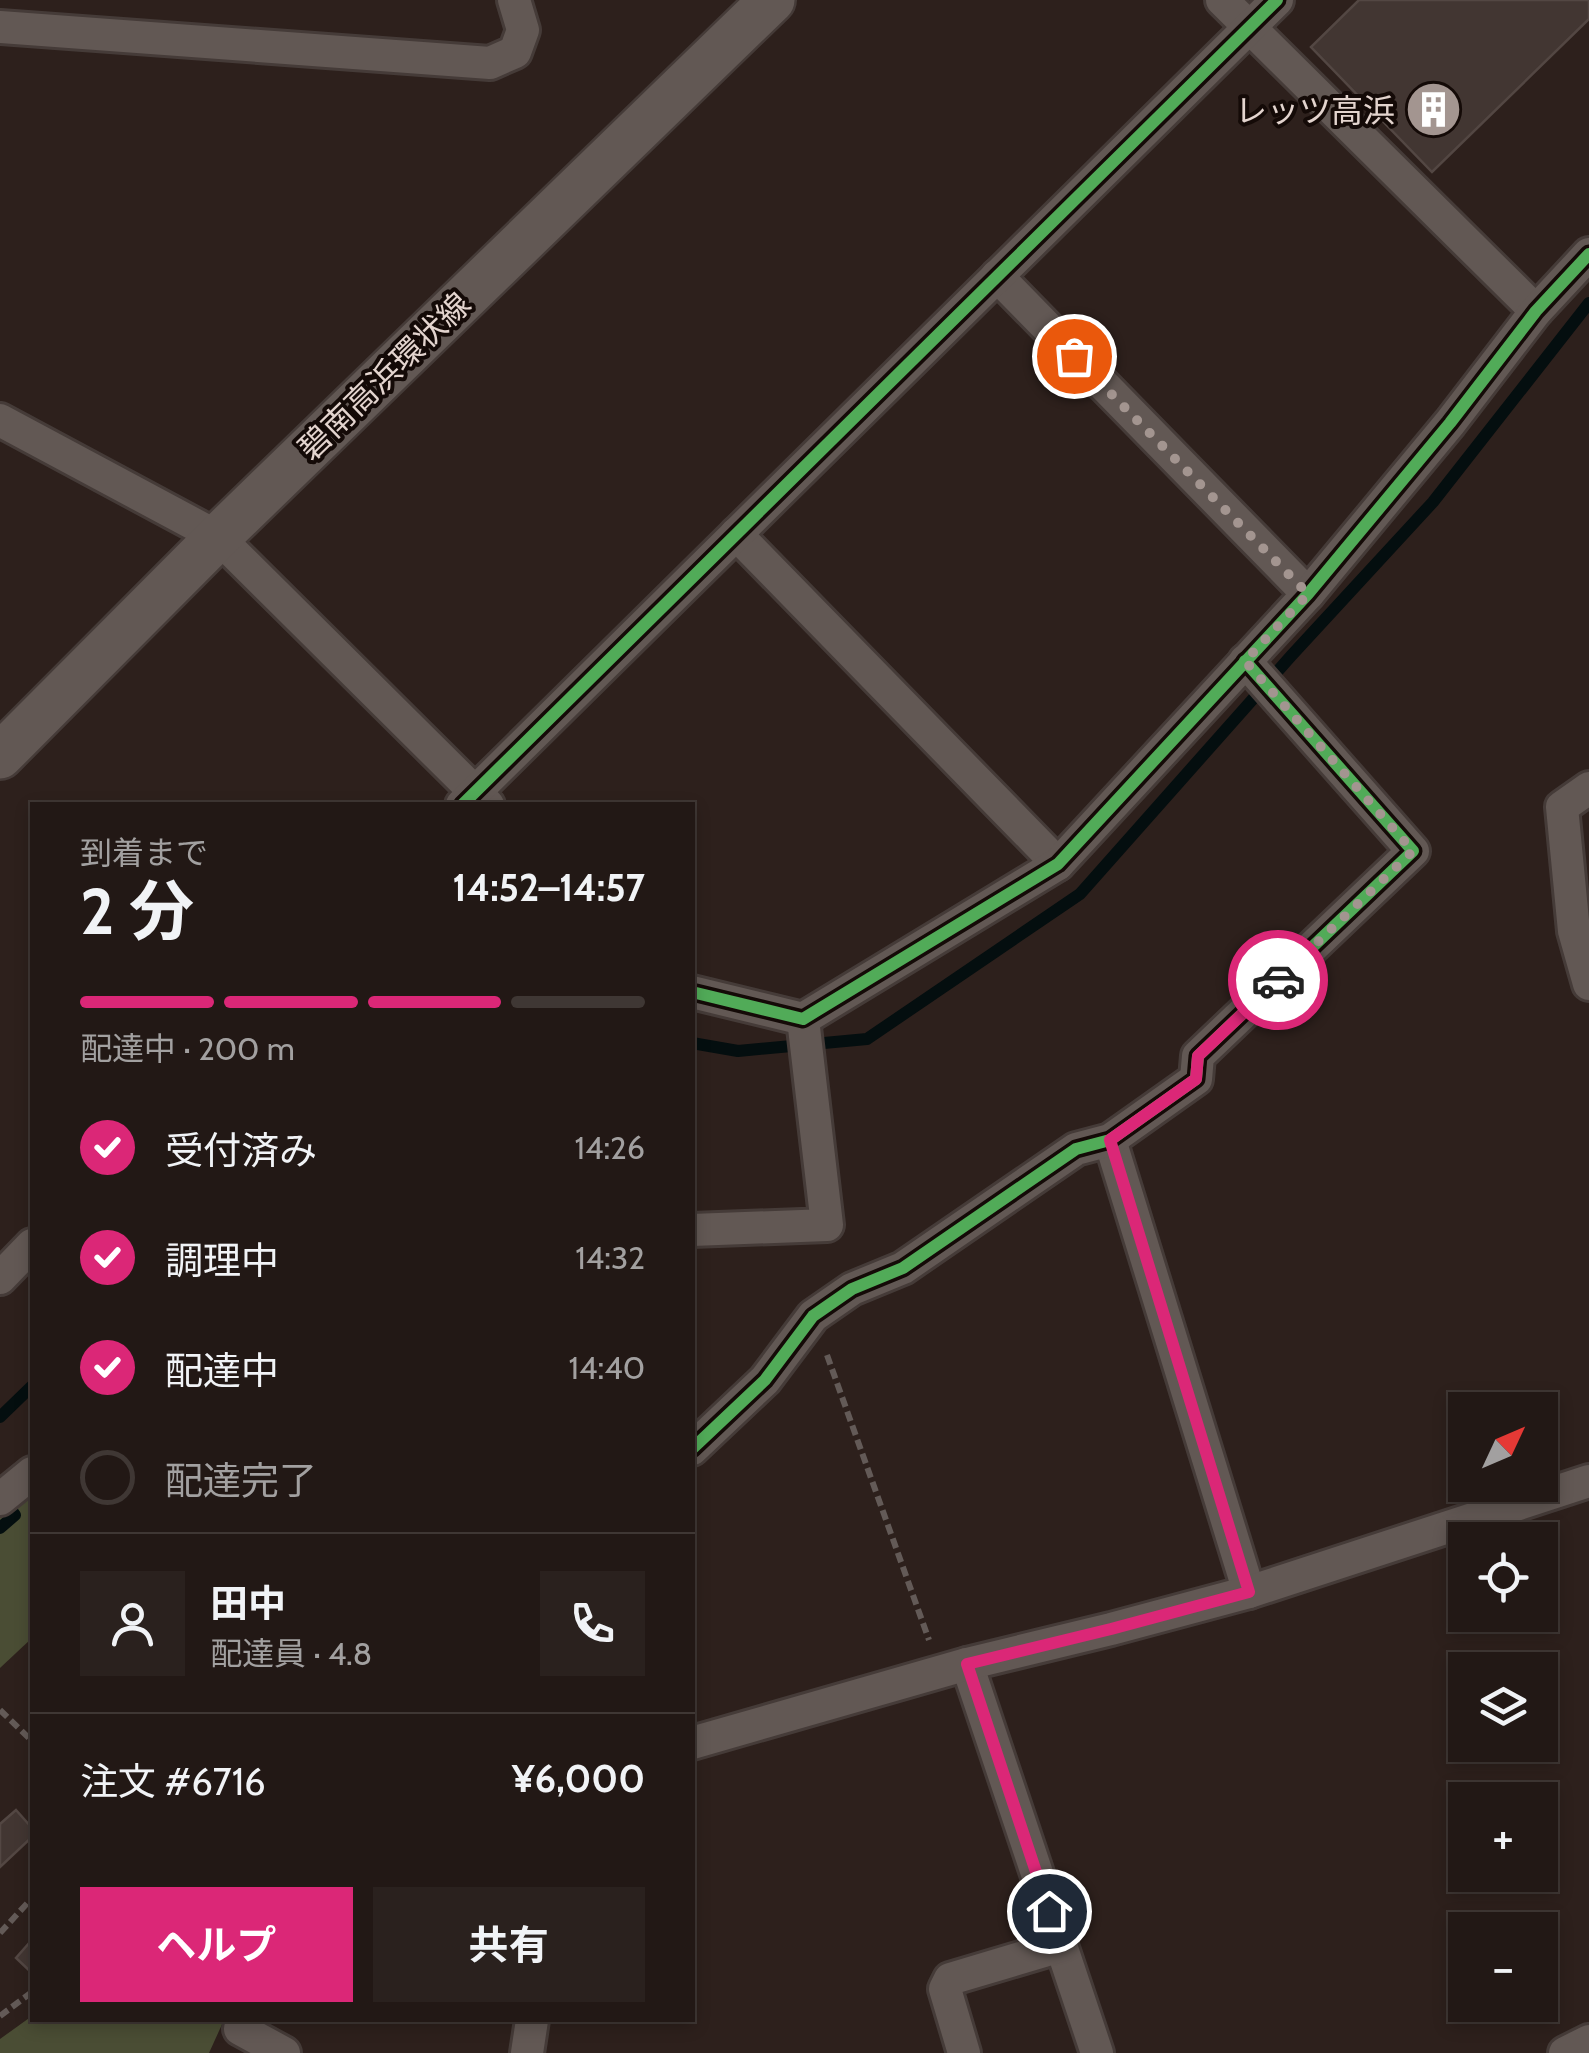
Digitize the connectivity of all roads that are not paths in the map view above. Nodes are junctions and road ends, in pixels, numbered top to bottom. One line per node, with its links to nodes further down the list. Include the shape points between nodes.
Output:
1 (514, 0): 5 (street, via 523,30 515,52 490,62)
2 (772, 0): 12 (main road, 碧南高浜環状線)
3 (1222, 0): 6 (street)
4 (1277, 0): 6 (street)
5 (0, 26)
6 (1248, 28): 8 (street); 9 (street)
7 (1589, 254): 9 (street)
8 (997, 276): 11 (street); 13 (street)
9 (1536, 310): 13 (street)
10 (0, 420): 12 (street)
11 (736, 534): 17 (street); 18 (street)
12 (218, 538): 15 (main road, 碧南高浜環状線); 17 (street)
13 (1308, 594): 14 (street)
14 (1245, 661): 18 (street); 22 (street, via 1413,851 1198,1056 1196,1079)
15 (0, 756)
16 (1589, 788): 19 (street, via 1562,807 1574,931)
17 (475, 800)
18 (1058, 864): 21 (street)
19 (1589, 984)
20 (695, 993): 21 (street)
21 (803, 1020): 23 (street, via 827,1225)
22 (1110, 1140): 26 (street, via 1076,1149 903,1268 852,1289 813,1316 765,1380); 30 (street)
23 (695, 1230)
24 (30, 1247): 25 (street)
25 (0, 1278)
26 (695, 1446)
27 (30, 1476): 29 (street)
28 (1589, 1481): 30 (street)
29 (0, 1499)
30 (1249, 1592): 31 (street)
31 (954, 1668): 32 (street); 33 (street)
32 (695, 1742)
33 (1061, 1946): 39 (street, via 950,1980 945,1989); 40 (street)
34 (532, 2022): 38 (street)
35 (239, 2034): 37 (street)
36 (1589, 2041): 41 (street)
37 (284, 2053)
38 (527, 2053)
39 (964, 2053)
40 (1097, 2053)
41 (1565, 2053)

